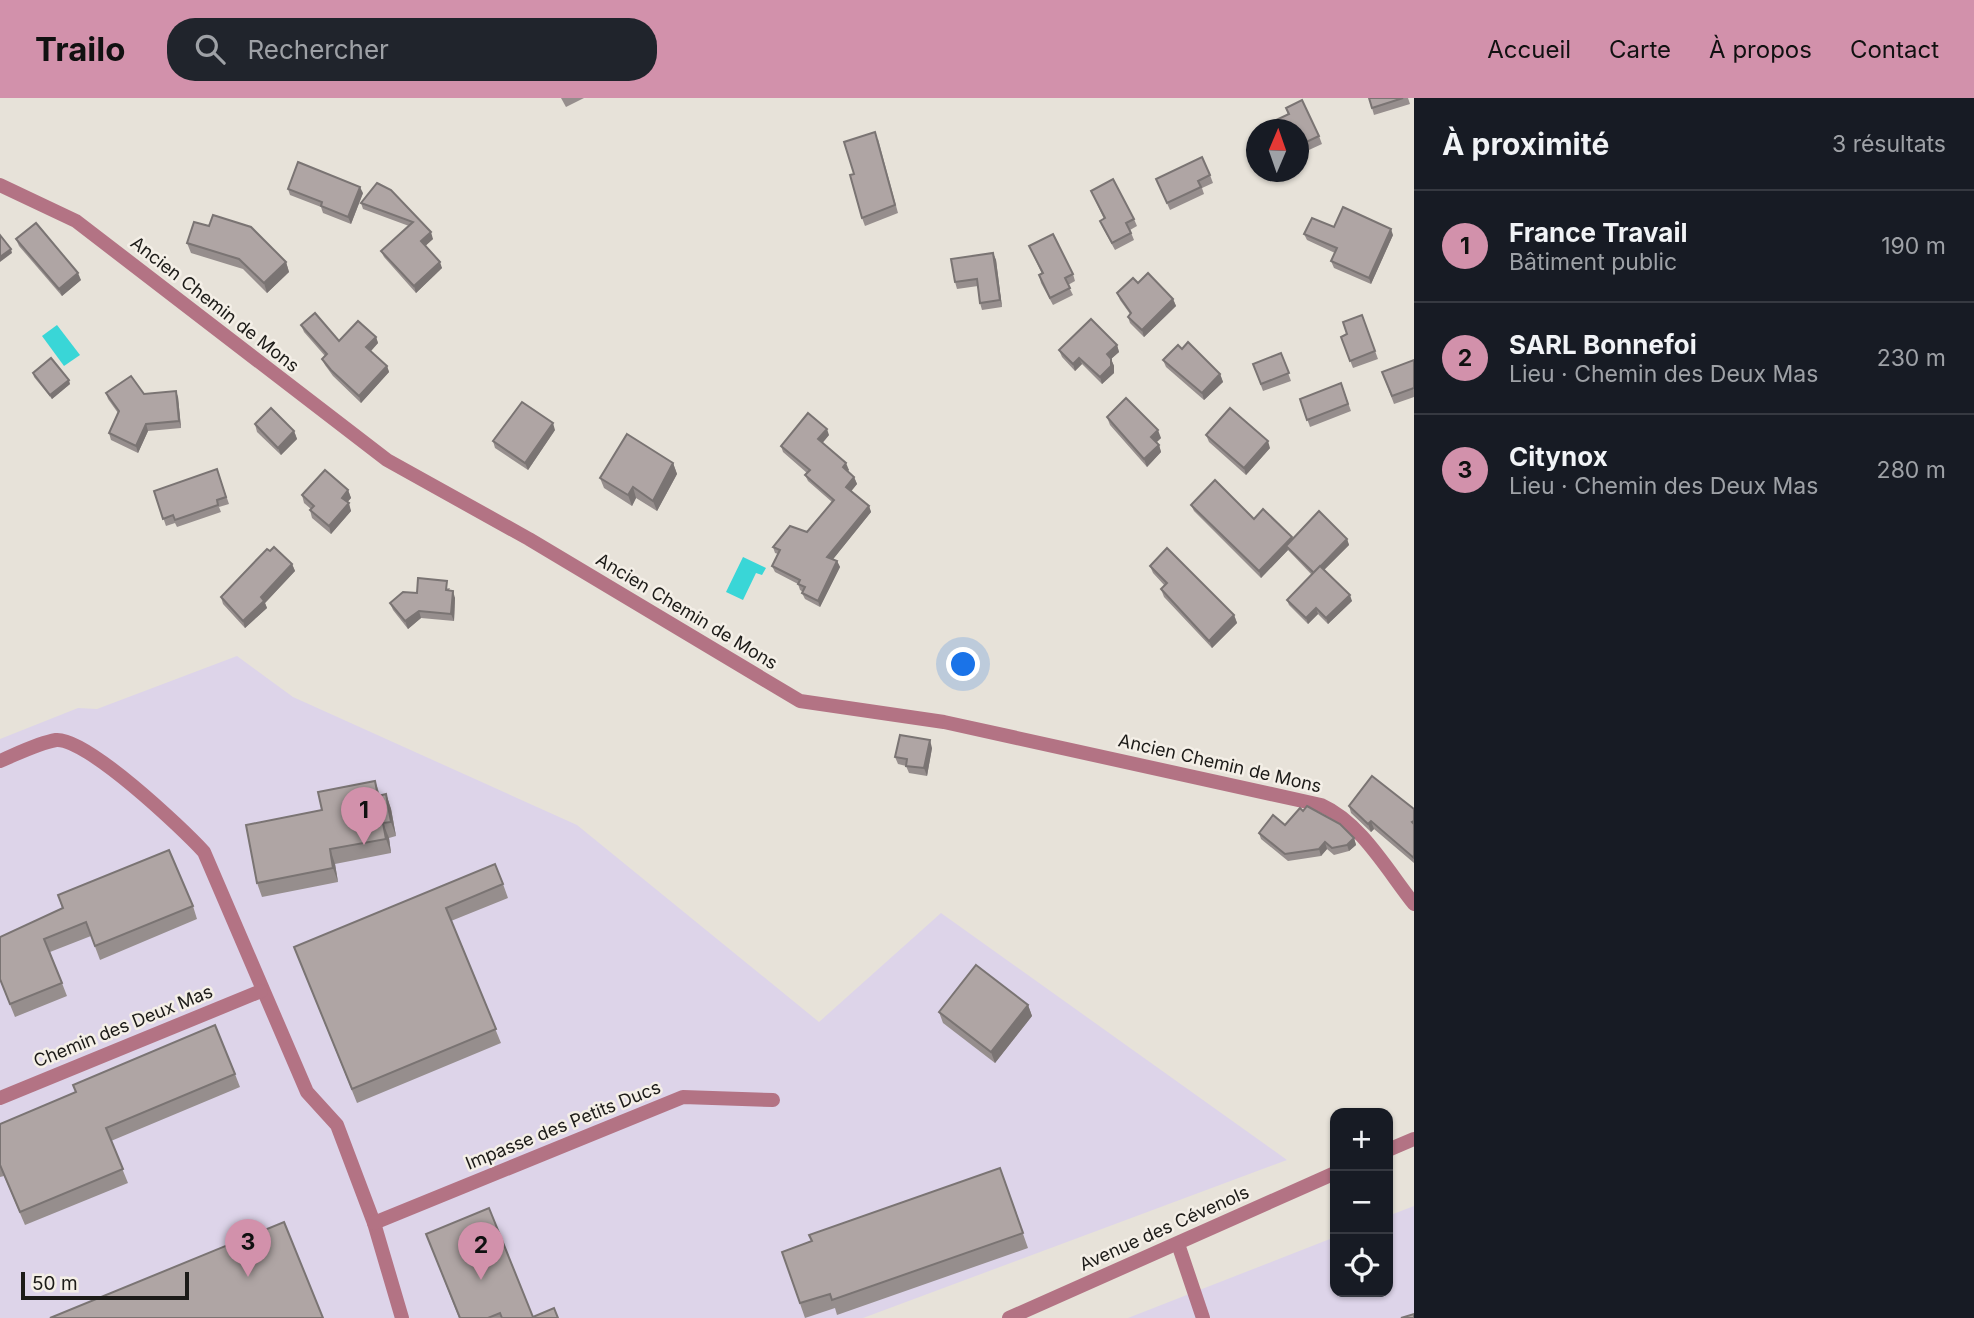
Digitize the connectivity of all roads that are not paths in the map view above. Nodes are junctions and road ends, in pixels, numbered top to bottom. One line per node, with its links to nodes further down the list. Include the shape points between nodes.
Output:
1 (0, 185): 3 (street, Ancien Chemin de Mons, via 76,221 387,460 800,701 944,722 1321,805 1337,812 1357,832)
2 (0, 761): 4 (street, via 57,740 81,746 178,824 204,852)
3 (1414, 904)
4 (261, 991): 5 (street, Chemin des Deux Mas); 10 (street, via 307,1092 337,1125)
5 (0, 1098)
6 (774, 1100): 10 (street, Impasse des Petits Ducs, via 683,1097)
7 (1414, 1139): 8 (street)
8 (1393, 1148)
9 (1330, 1175): 11 (street, Avenue des Cévenols)
10 (374, 1223): 12 (street)
11 (1178, 1244): 13 (street, Avenue des Cévenols); 14 (street)
12 (402, 1318)
13 (1009, 1318)
14 (1203, 1318)

